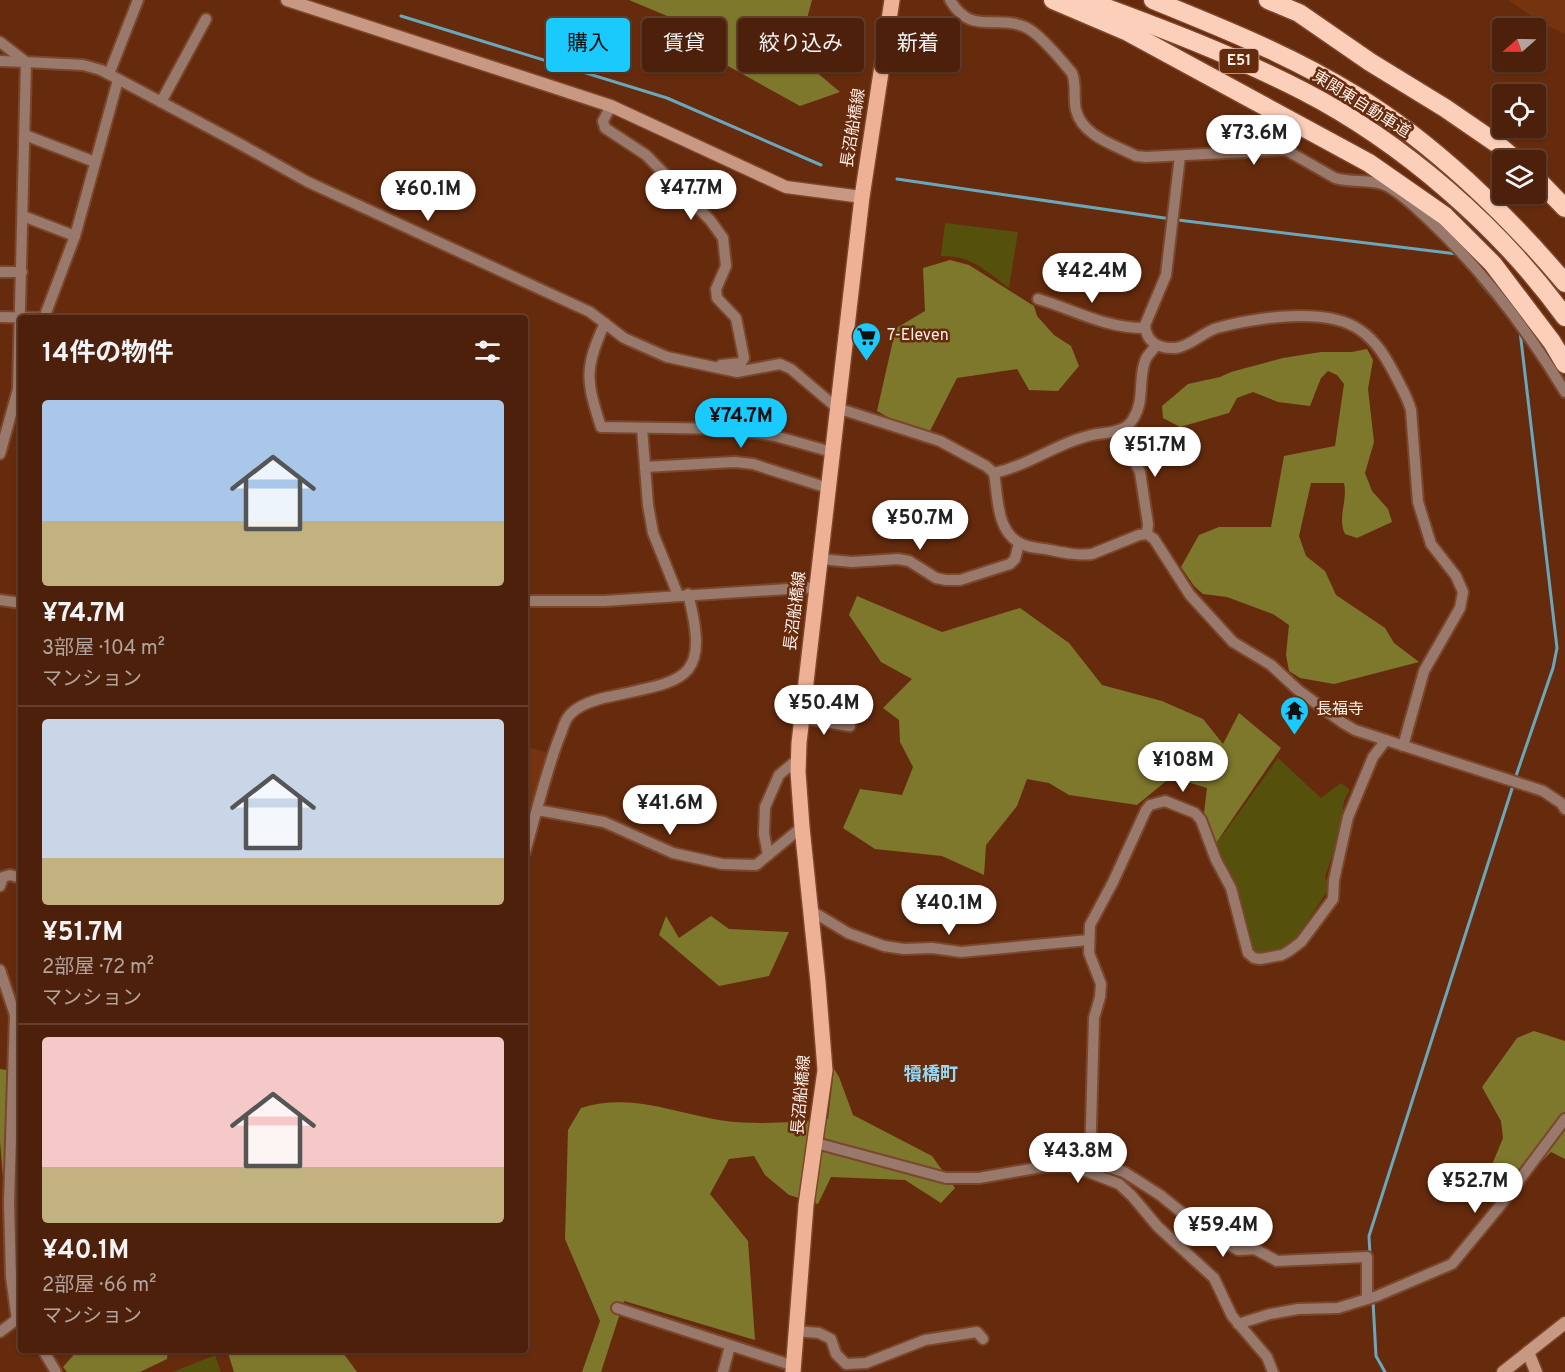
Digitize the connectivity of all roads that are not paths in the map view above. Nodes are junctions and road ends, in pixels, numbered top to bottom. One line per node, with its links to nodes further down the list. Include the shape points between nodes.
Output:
1 (138, 0): 13 (street)
2 (286, 0): 15 (street)
3 (892, 0): 21 (main road, 長沼船橋線)
4 (950, 0): 18 (street, via 960,15 975,21 1009,23 1031,30 1072,73 1075,108 1086,130 1136,156)
5 (1053, 0): 37 (highway, via 1128,32 1369,163 1445,216 1493,264)
6 (1085, 0): 32 (highway, 東関東自動車道 / E51, via 1221,53 1303,91 1355,121 1427,174 1475,216 1524,266)
7 (1153, 0): 27 (highway, 東関東自動車道 / E51, via 1315,71 1398,124 1490,201)
8 (1268, 0): 17 (highway, via 1299,13)
9 (206, 19): 14 (street)
10 (0, 42): 12 (street)
11 (0, 61): 12 (street)
12 (26, 62): 13 (street, via 83,65); 16 (street)
13 (113, 77): 14 (street); 19 (street)
14 (161, 102): 34 (street, via 308,182)
15 (611, 106): 21 (street, via 786,187); 38 (street, via 603,121 605,128 646,155 723,238 726,267 716,289 717,298 736,318 744,358 741,363)
16 (24, 135): 19 (street); 23 (street)
17 (1504, 150)
18 (1180, 156): 35 (street, via 1166,275); 40 (street, via 1286,150 1343,181 1373,182 1390,188 1462,252 1523,327)
19 (95, 162): 24 (street)
20 (1546, 188): 22 (highway)
21 (862, 197): 41 (main road, 長沼船橋線)
22 (1565, 208)
23 (23, 216): 24 (street); 26 (street)
24 (75, 236): 30 (street)
25 (0, 272): 26 (street)
26 (22, 272): 29 (street)
27 (1565, 283)
28 (1038, 298): 35 (street, via 1096,321)
29 (20, 315)
30 (45, 315)
31 (0, 317): 33 (street)
32 (1565, 317)
33 (18, 318)
34 (605, 323): 38 (street, via 645,348); 42 (street, via 588,379 601,427)
35 (1145, 328): 36 (street)
36 (1156, 346): 43 (street, via 1144,363 1137,412); 60 (street, via 1178,348 1214,329 1252,320 1305,317 1353,325 1383,352 1411,410 1416,492 1431,544 1463,592 1460,608 1424,670)
37 (1565, 364)
38 (707, 365): 41 (street, via 737,372 780,364)
39 (18, 388): 45 (street)
40 (1565, 392)
41 (837, 408): 44 (main road, 長沼船橋線); 47 (street, via 940,441)
42 (642, 428): 44 (street, via 731,429); 46 (street)
43 (1119, 430): 47 (street, via 1077,438 1014,469); 49 (street, via 1140,472)
44 (832, 452): 48 (main road, 長沼船橋線)
45 (0, 454)
46 (645, 467): 48 (street, via 753,464); 53 (street, via 653,533)
47 (994, 473): 50 (street, via 1002,520 1006,531)
48 (828, 488): 51 (main road, 長沼船橋線)
49 (1147, 534): 50 (street, via 1084,555); 59 (street, via 1190,594 1233,642 1271,665 1343,723)
50 (1019, 543): 51 (street, via 1010,564 960,580 936,578 898,559)
51 (820, 559): 52 (main road, 長沼船橋線)
52 (818, 587): 53 (street); 57 (main road, 長沼船橋線)
53 (683, 595): 55 (street); 62 (street, via 697,642 696,659 689,670 670,683 579,707 568,717)
54 (0, 600): 56 (street)
55 (528, 601)
56 (18, 603)
57 (802, 718): 58 (street); 61 (main road, 長沼船橋線)
58 (850, 726)
59 (1386, 740): 60 (street); 70 (street, via 1376,750 1348,816 1333,898 1301,942 1289,951 1260,959 1248,953 1231,888 1201,820 1195,813 1165,801 1146,810 1094,918)
60 (1403, 746): 63 (street, via 1538,788 1553,796)
61 (798, 759): 64 (main road, 長沼船橋線); 66 (street, via 779,775 765,807)
62 (537, 810): 65 (street); 66 (street, via 604,822 673,853 722,864 756,865)
63 (1565, 810)
64 (802, 827): 66 (street); 69 (main road, 長沼船橋線)
65 (528, 842)
66 (768, 855)
67 (18, 877): 68 (street, via 3,877)
68 (0, 886)
69 (810, 909): 70 (street, via 848,933 904,949 961,952); 73 (main road, 長沼船橋線, via 825,1070)
70 (1089, 940): 74 (street, via 1089,953 1101,984 1094,1018)
71 (0, 970): 75 (street, via 15,1015)
72 (1565, 1119): 77 (street, via 1452,1264)
73 (816, 1143): 74 (street, via 946,1178 979,1178 1042,1167); 83 (main road, 長沼船橋線, via 806,1205)
74 (1088, 1167): 77 (street, via 1124,1172 1206,1232 1238,1250 1255,1249 1277,1261 1367,1257); 82 (street, via 1119,1184 1158,1227 1214,1278)
75 (5, 1201): 76 (street)
76 (6, 1276): 79 (street)
77 (1372, 1298): 82 (street, via 1338,1308 1270,1314)
78 (617, 1308): 86 (street)
79 (18, 1315)
80 (18, 1319): 84 (street)
81 (1565, 1323): 87 (street)
82 (1238, 1324): 93 (street, via 1267,1357)
83 (796, 1331): 85 (street, via 819,1333 831,1339 836,1354 846,1364 866,1364 925,1340 976,1332); 89 (main road, 長沼船橋線)
84 (0, 1332)
85 (983, 1340)
86 (730, 1347): 89 (street); 92 (street)
87 (1528, 1352): 90 (street); 94 (street)
88 (45, 1353): 91 (street)
89 (794, 1369)
90 (1505, 1371)
91 (56, 1372)
92 (723, 1372)
93 (1273, 1372)
94 (1536, 1372)

